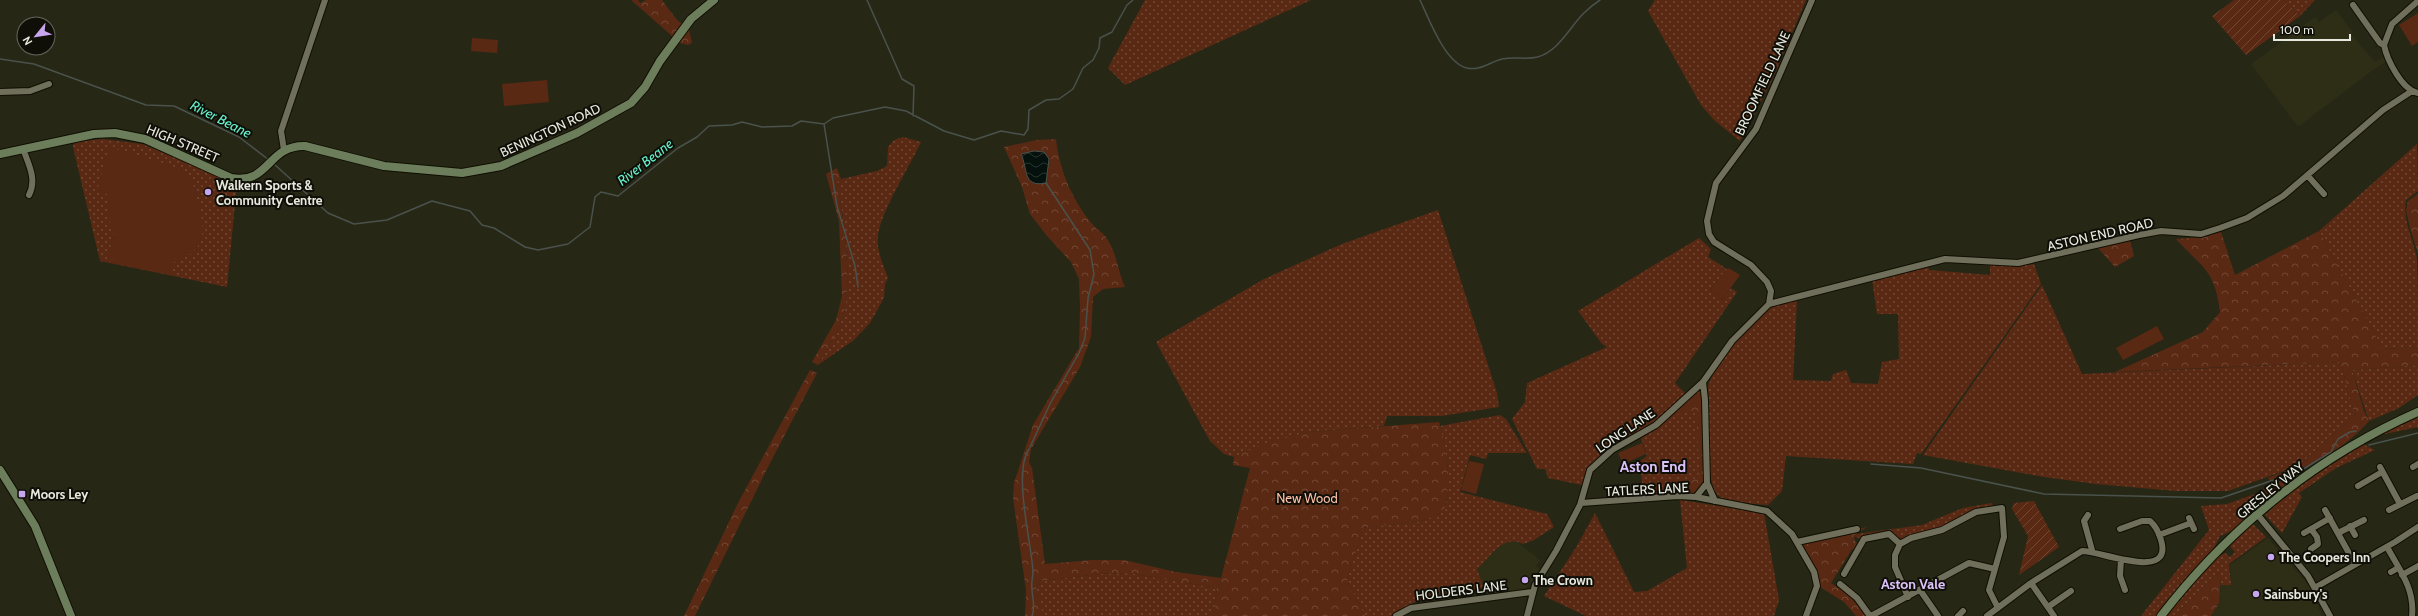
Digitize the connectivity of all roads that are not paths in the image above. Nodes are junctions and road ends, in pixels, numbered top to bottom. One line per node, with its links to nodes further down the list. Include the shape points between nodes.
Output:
1 (325, 0): 10 (street, via 281,131)
2 (714, 0): 11 (street, BENINGTON ROAD, via 691,20 631,103 577,133 501,166 471,172 412,169 384,166 305,146)
3 (1812, 0): 19 (street, BROOMFIELD LANE, via 1756,129 1716,183 1707,221 1709,234 1714,242 1751,265 1765,279 1771,291)
4 (2417, 1): 6 (street, via 2392,24)
5 (2353, 5): 6 (street)
6 (2384, 45): 9 (street, via 2404,84)
7 (49, 84): 8 (street, via 30,91)
8 (0, 92)
9 (2415, 92): 16 (street, ASTON END ROAD, via 2383,110)
10 (282, 140): 11 (street); 13 (street)
11 (294, 146): 13 (street, BENINGTON ROAD)
12 (23, 150): 14 (street, HIGH STREET); 15 (street, HIGH STREET, via 94,134 115,133 145,139 231,178 242,180 255,176 267,167); 18 (street, via 32,175 33,188)
13 (284, 150): 15 (street, BENINGTON ROAD)
14 (0, 153)
15 (276, 155)
16 (2308, 176): 17 (street); 19 (street, ASTON END ROAD, via 2257,212 2201,234 2161,231 2139,234 2018,263 1945,259)
17 (2324, 194)
18 (29, 195)
19 (1769, 304): 20 (street, LONG LANE, via 1732,341)
20 (1702, 382): 23 (street, via 1705,400); 28 (street, LONG LANE, via 1656,426 1612,450 1595,463 1588,474)
21 (2418, 412): 33 (street, GRESLEY WAY, via 2382,429 2328,461)
22 (0, 470): 71 (street, via 35,526)
23 (1707, 483): 26 (street); 27 (street)
24 (2358, 486): 29 (street, via 2381,470)
25 (2418, 496): 29 (street)
26 (1696, 497): 27 (street, TATLERS LANE); 28 (street, TATLERS LANE, via 1656,497)
27 (1715, 501): 46 (street, TATLERS LANE, via 1767,510)
28 (1581, 503): 65 (street, LONG LANE)
29 (2400, 504): 31 (street)
30 (2325, 510): 34 (street)
31 (2390, 510)
32 (2088, 514): 50 (street, via 2082,520)
33 (2257, 514): 62 (street); 80 (street, GRESLEY WAY, via 2200,569)
34 (2330, 518): 41 (street); 43 (street)
35 (2364, 520): 38 (street)
36 (2191, 523): 44 (street)
37 (2123, 526): 44 (street, via 2148,520)
38 (2350, 526): 43 (street); 45 (street)
39 (2418, 527): 48 (street)
40 (1857, 529): 46 (street)
41 (2311, 529): 42 (street); 49 (street, via 2318,541)
42 (2304, 533)
43 (2338, 533): 52 (street)
44 (2159, 535): 51 (street, via 2162,549 2153,561 2136,563)
45 (2355, 535)
46 (1797, 542): 74 (street, TATLERS LANE, via 1817,580)
47 (1900, 544): 55 (street, via 1911,538 1942,530 1976,512 2002,508 2004,537); 57 (street, via 1889,534 1864,539); 66 (street, via 1895,555 1894,567)
48 (2386, 547): 52 (street); 54 (street)
49 (2311, 549)
50 (2092, 550): 51 (street); 60 (street, via 2082,551)
51 (2121, 559): 61 (street, via 2120,572 2125,588)
52 (2355, 564): 62 (street)
53 (2418, 566): 58 (street)
54 (2398, 568): 56 (street); 58 (street)
55 (1995, 569): 63 (street, via 1969,563); 68 (street, via 1989,590)
56 (2391, 572)
57 (1844, 574)
58 (2402, 575): 70 (street, via 2412,595)
59 (1840, 584): 75 (street, via 1857,598)
60 (2031, 584): 67 (street); 68 (street)
61 (2131, 584)
62 (2316, 587): 81 (street)
63 (1920, 590): 66 (street); 76 (street)
64 (2071, 591): 67 (street, via 2060,595)
65 (1532, 592): 72 (street, HOLDERS LANE, via 1411,608); 73 (street, LONG LANE)
66 (1908, 596): 75 (street)
67 (2048, 607): 79 (street)
68 (1998, 608): 78 (street)
69 (1963, 611): 77 (street)
70 (2414, 613)
71 (71, 616)
72 (1396, 616)
73 (1527, 616)
74 (1806, 616)
75 (1870, 616)
76 (1938, 616)
77 (1958, 616)
78 (1987, 616)
79 (2054, 616)
80 (2162, 616)
81 (2330, 616)

